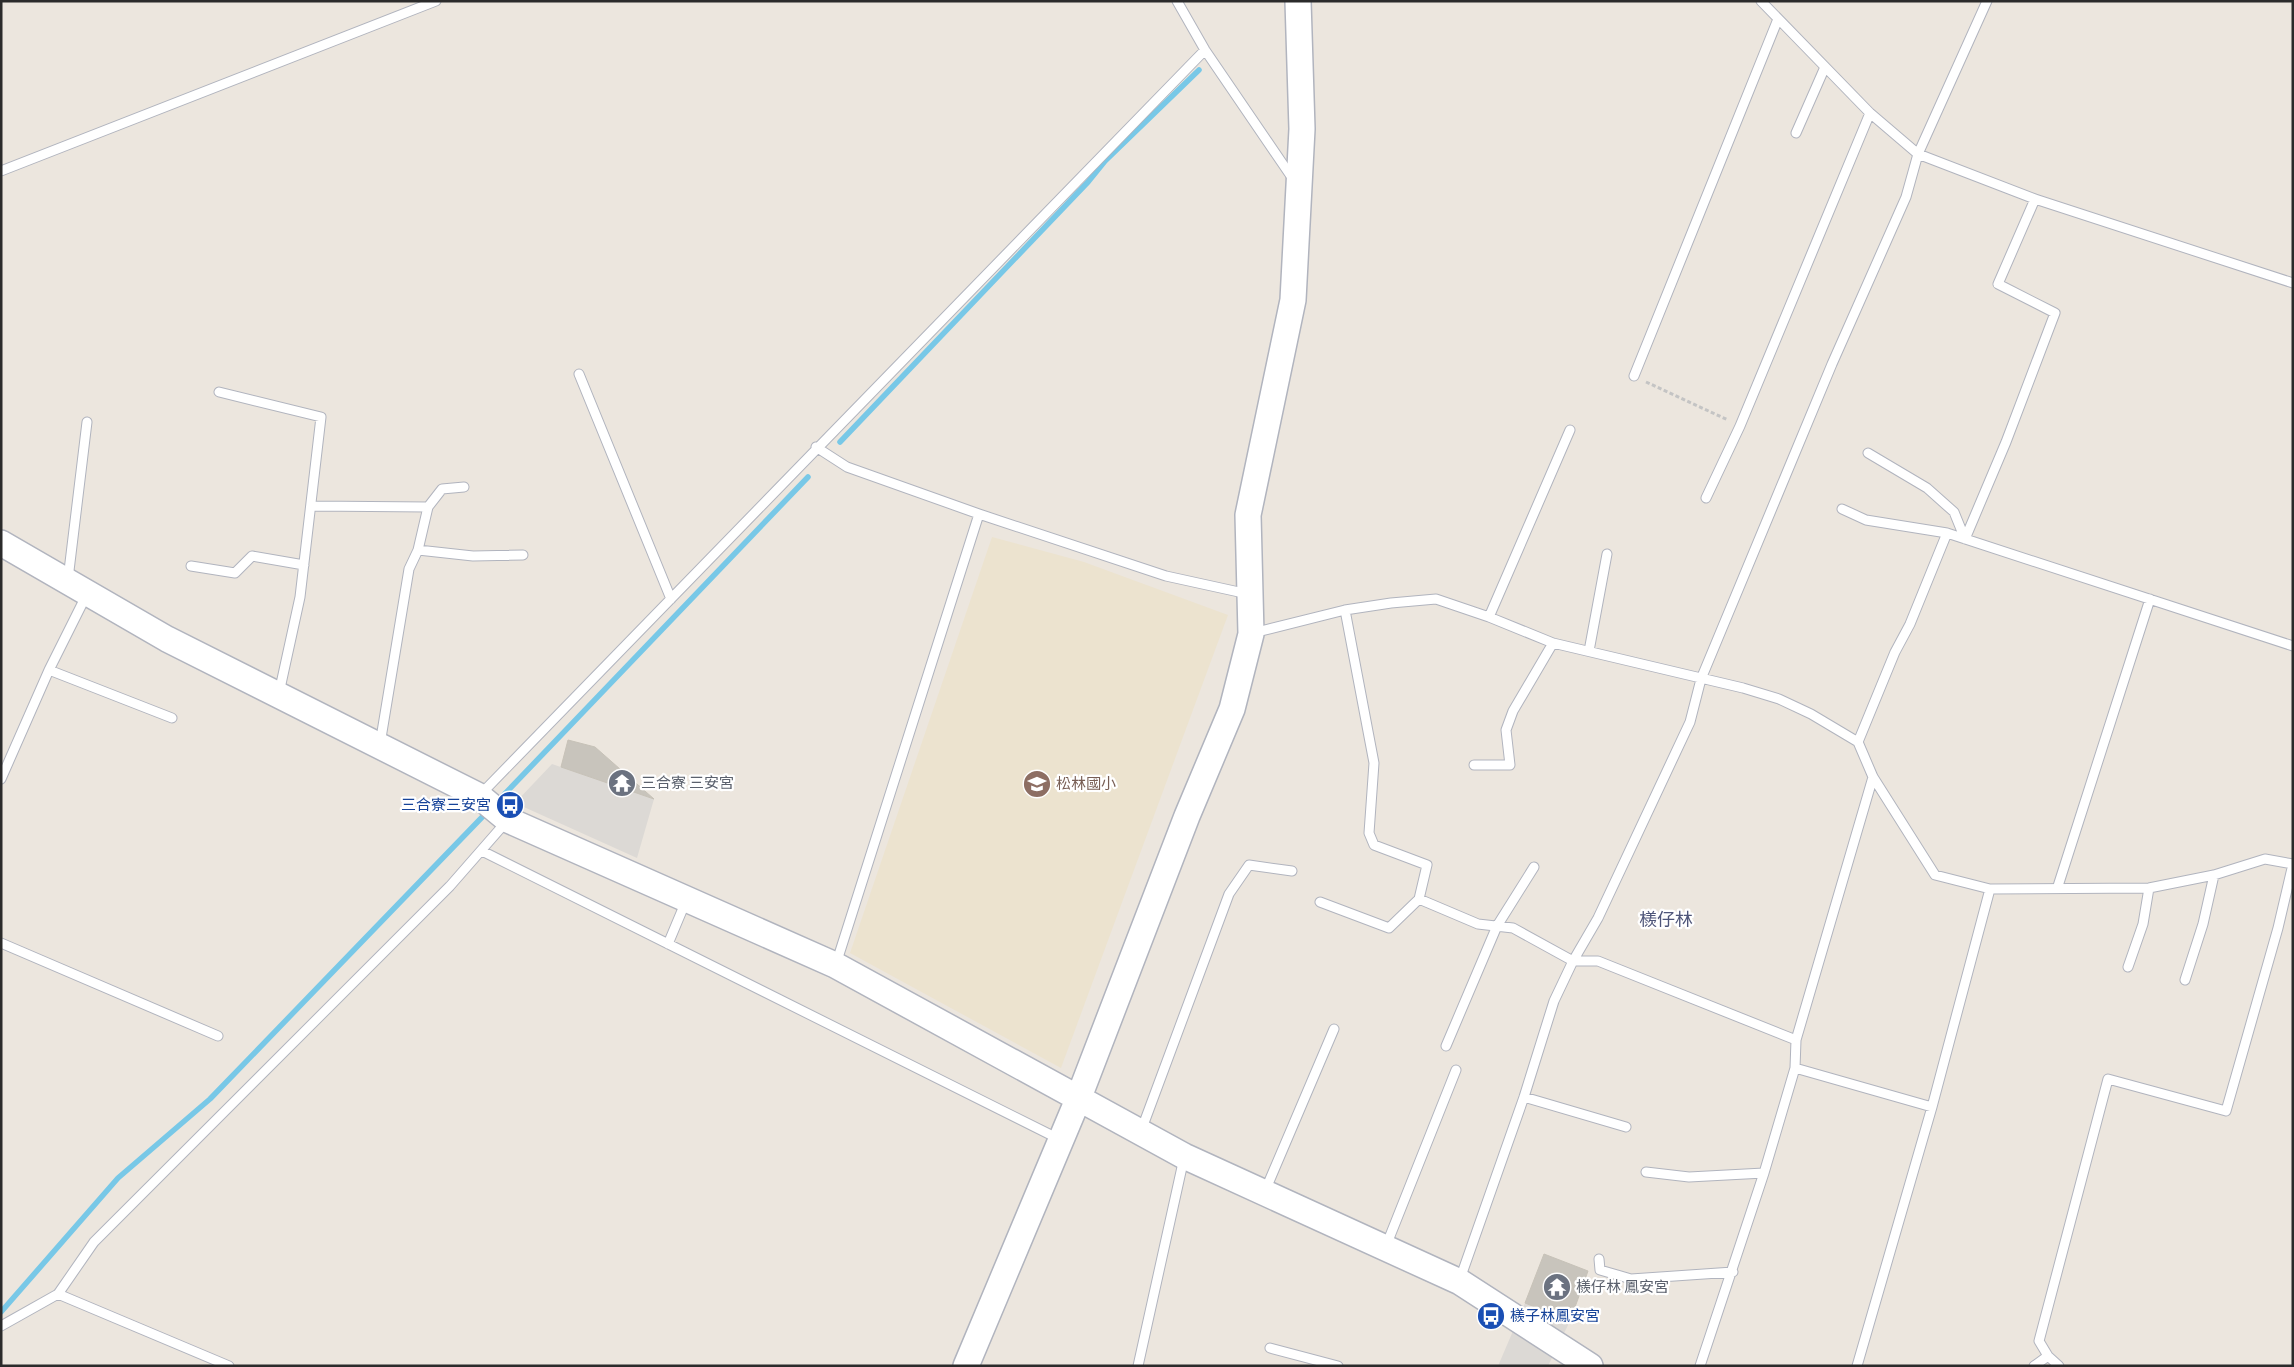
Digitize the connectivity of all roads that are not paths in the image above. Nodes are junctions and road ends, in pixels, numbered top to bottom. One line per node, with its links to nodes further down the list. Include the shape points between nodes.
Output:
1 (436, 1): 12 (lane)
2 (1177, 1): 7 (lane)
3 (1298, 1): 13 (street, via 1302,129)
4 (1761, 1): 6 (lane)
5 (1987, 1): 11 (lane)
6 (1778, 18): 8 (lane); 17 (lane)
7 (1205, 50): 13 (lane); 21 (lane)
8 (1825, 67): 9 (lane); 10 (lane)
9 (1870, 113): 11 (lane); 24 (lane, via 1740,426)
10 (1796, 133)
11 (1918, 154): 14 (lane); 48 (lane, via 1906,196)
12 (1, 171)
13 (1299, 187): 38 (street, via 1291,317 1248,516)
14 (2035, 199): 15 (lane); 30 (lane, via 1998,284 2055,313)
15 (2293, 283)
16 (579, 374): 39 (lane)
17 (1634, 376)
18 (219, 392): 25 (lane, via 321,417)
19 (87, 422): 37 (lane)
20 (1570, 430): 42 (lane)
21 (816, 447): 28 (lane, via 847,467); 39 (lane)
22 (1868, 453): 30 (lane, via 1927,488 1954,512)
23 (464, 487): 26 (lane, via 442,489)
24 (1706, 498)
25 (312, 506): 26 (lane); 35 (lane)
26 (428, 507): 32 (lane)
27 (1842, 509): 29 (lane, via 1866,520)
28 (979, 514): 38 (lane, via 1166,576); 73 (lane)
29 (1947, 533): 30 (lane); 51 (lane)
30 (1965, 539): 40 (lane)
31 (1, 543): 37 (street)
32 (418, 550): 33 (lane, via 473,556); 52 (lane, via 409,569)
33 (523, 554)
34 (1607, 554): 46 (lane)
35 (304, 565): 36 (lane, via 252,556 235,573); 49 (lane)
36 (191, 566)
37 (77, 588): 47 (lane); 49 (street)
38 (1251, 595): 43 (street)
39 (671, 599): 56 (lane)
40 (2150, 599): 45 (lane); 63 (lane)
41 (1345, 610): 42 (lane, via 1436,599); 43 (lane); 67 (lane, via 1374,763 1369,833 1374,845 1427,865)
42 (1489, 616): 44 (lane)
43 (1251, 634): 82 (street, via 1232,709 1187,816)
44 (1553, 643): 46 (lane); 53 (lane, via 1513,711 1506,730 1510,765)
45 (2293, 646)
46 (1589, 651): 48 (lane)
47 (49, 670): 50 (lane); 55 (lane)
48 (1701, 679): 51 (lane, via 1779,699); 72 (lane, via 1690,722 1598,918)
49 (278, 696): 52 (street)
50 (172, 718)
51 (1858, 742): 54 (lane)
52 (380, 746): 56 (street)
53 (1474, 765)
54 (1873, 778): 64 (lane, via 1935,875); 78 (lane)
55 (1, 779)
56 (479, 796): 57 (street)
57 (508, 820): 58 (lane); 66 (street)
58 (482, 851): 71 (lane); 96 (lane, via 94,1242)
59 (2293, 864): 62 (lane, via 2265,859); 99 (lane, via 2226,1111 2108,1079 2039,1341)
60 (1534, 867): 69 (lane)
61 (1292, 871): 86 (lane, via 1249,865 1230,894)
62 (2214, 875): 65 (lane); 75 (lane)
63 (2058, 886): 64 (lane); 65 (lane)
64 (1990, 888): 84 (lane)
65 (2150, 888): 74 (lane, via 2143,924)
66 (688, 898): 71 (lane); 73 (street)
67 (1418, 899): 68 (lane, via 1389,928); 69 (lane, via 1478,924)
68 (1320, 902)
69 (1497, 926): 72 (lane, via 1513,928); 79 (lane)
70 (1, 943): 77 (lane)
71 (668, 944): 87 (lane)
72 (1573, 961): 78 (lane, via 1598,961); 83 (lane, via 1554,1001)
73 (835, 965): 82 (street)
74 (2128, 966)
75 (2185, 980)
76 (1334, 1029): 91 (lane)
77 (218, 1036)
78 (1796, 1040): 80 (lane)
79 (1446, 1046)
80 (1795, 1068): 84 (lane); 90 (lane)
81 (1456, 1070): 92 (lane)
82 (1079, 1097): 86 (street); 87 (street)
83 (1524, 1098): 85 (lane); 95 (lane)
84 (1932, 1107): 106 (lane)
85 (1626, 1127)
86 (1141, 1131): 88 (street)
87 (1061, 1140): 101 (street)
88 (1184, 1156): 91 (street); 102 (lane)
89 (1646, 1172): 90 (lane, via 1689,1177)
90 (1764, 1173): 94 (lane, via 1746,1221)
91 (1264, 1194): 92 (street)
92 (1385, 1247): 95 (street)
93 (1599, 1259): 94 (lane, via 1600,1270 1632,1279)
94 (1733, 1272): 105 (lane)
95 (1460, 1282): 104 (street)
96 (58, 1294): 97 (lane); 100 (lane)
97 (1, 1326)
98 (1270, 1348): 103 (lane)
99 (2048, 1356): 107 (lane); 108 (lane)
100 (229, 1366)
101 (966, 1366)
102 (1138, 1366)
103 (1338, 1366)
104 (1590, 1366)
105 (1700, 1366)
106 (1857, 1366)
107 (2034, 1366)
108 (2059, 1366)

